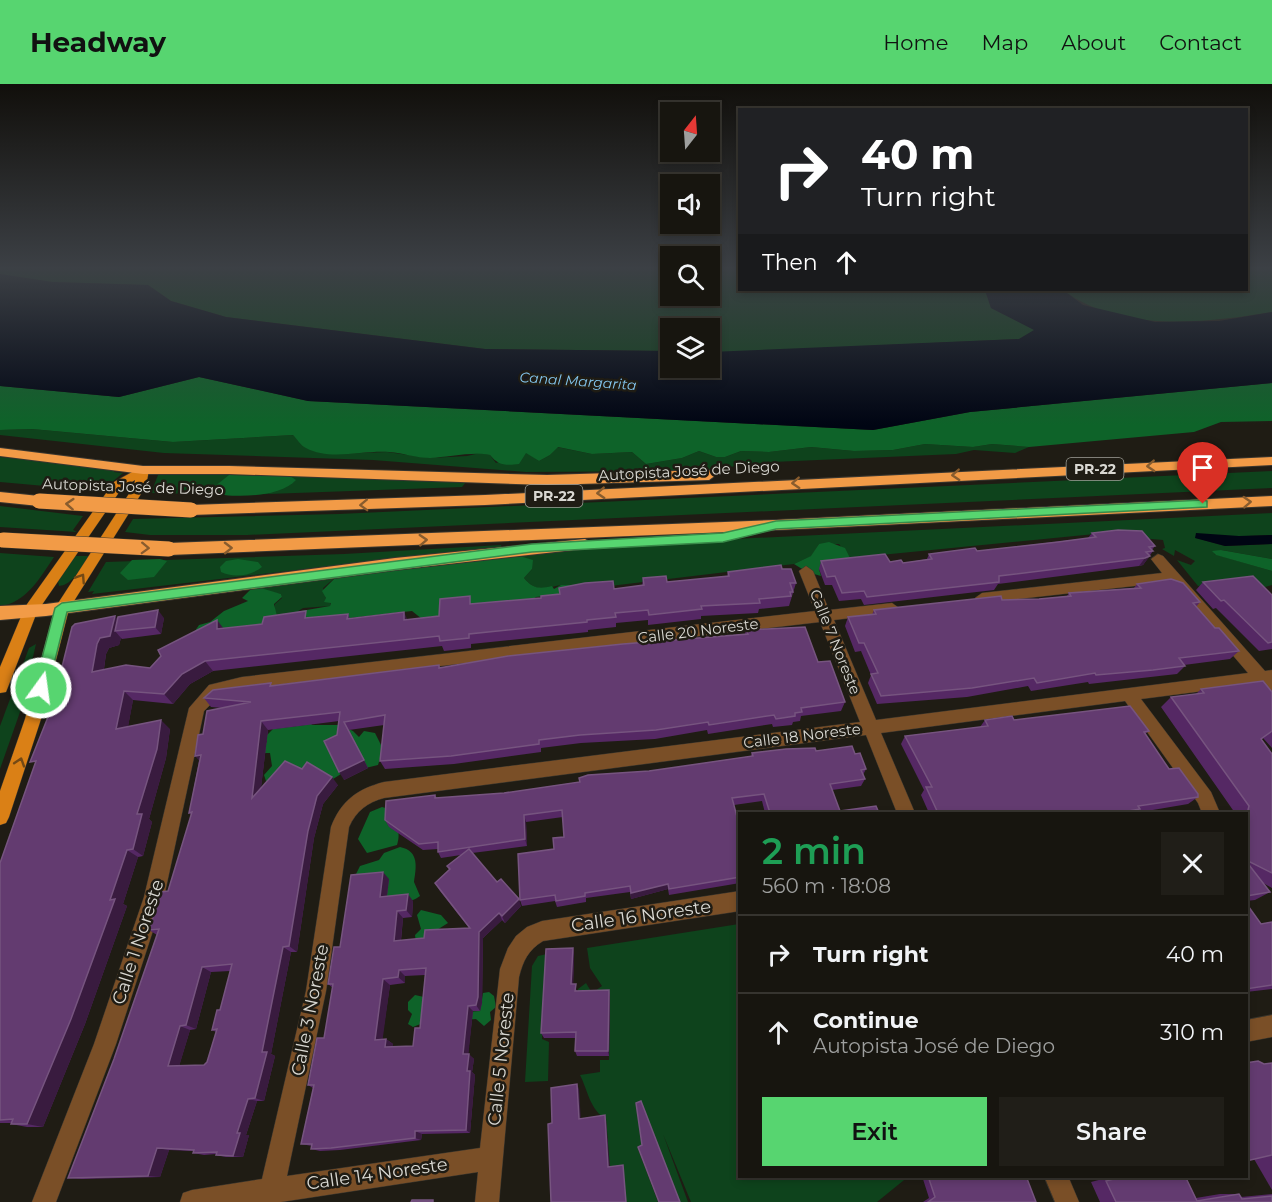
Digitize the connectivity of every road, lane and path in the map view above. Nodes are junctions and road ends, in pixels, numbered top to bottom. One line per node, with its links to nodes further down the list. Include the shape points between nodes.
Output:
1 (0, 441): 6 (highway, via 142,457)
2 (0, 452): 4 (highway)
3 (1272, 461): 5 (highway, Autopista José de Diego / PR-22, one-way to 5)
4 (143, 470): 6 (highway, via 471,480); 16 (main road, one-way to 4, via 140,486); 17 (main road, via 118,486)
5 (917, 477): 6 (highway, via 820,470); 7 (highway, Autopista José de Diego / PR-22, one-way to 7, bridge, via 463,501 191,510)
6 (588, 479)
7 (0, 496)
8 (1272, 501): 9 (highway, one-way to 8)
9 (776, 525): 10 (highway, one-way to 9, bridge, via 169,549); 16 (highway, via 723,537 532,548)
10 (1, 540)
11 (1158, 559): 13 (street)
12 (806, 572): 19 (street, Calle 7 Noreste)
13 (1172, 577): 14 (street); 20 (street)
14 (964, 600)
15 (906, 607): 19 (street, Calle 20 Noreste)
16 (62, 608): 17 (highway); 27 (main road, one-way to 16, via 33,719)
17 (30, 611): 18 (highway); 22 (main road)
18 (0, 613)
19 (824, 616): 21 (street, Calle 20 Noreste); 24 (street, Calle 7 Noreste)
20 (1269, 681): 23 (street, Calle 18 Noreste)
21 (224, 685): 36 (street, Calle 1 Noreste, via 197,708 154,897 105,1044)
22 (0, 687)
23 (1129, 695): 24 (street, Calle 18 Noreste); 26 (street)
24 (870, 727): 25 (street, Calle 7 Noreste); 28 (street, Calle 18 Noreste, via 384,790 359,799)
25 (906, 812)
26 (1212, 812)
27 (0, 817)
28 (343, 817): 35 (street, Calle 3 Noreste, via 316,991)
29 (738, 901): 30 (street, Calle 16 Noreste)
30 (542, 931): 33 (street, Calle 5 Noreste, via 519,946 511,966)
31 (1272, 1026): 32 (street)
32 (1248, 1031)
33 (491, 1158): 35 (street, Calle 14 Noreste); 38 (street, Calle 5 Noreste)
34 (1057, 1178): 39 (street)
35 (270, 1196): 37 (street, Calle 14 Noreste)
36 (44, 1202)
37 (192, 1202)
38 (487, 1202)
39 (1067, 1202)

